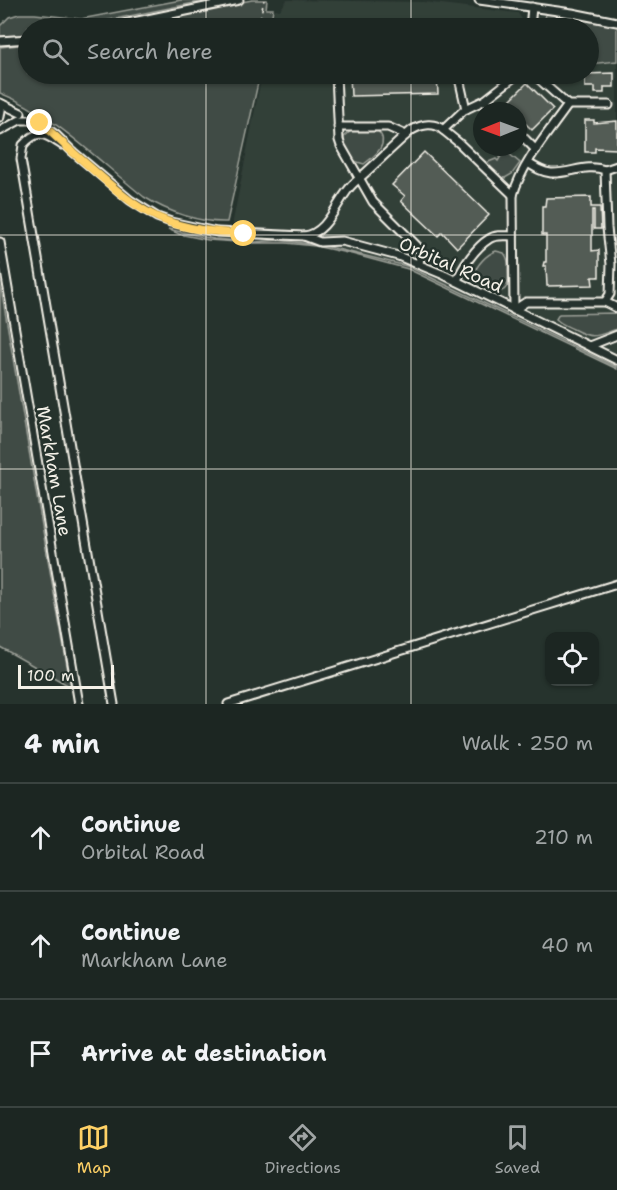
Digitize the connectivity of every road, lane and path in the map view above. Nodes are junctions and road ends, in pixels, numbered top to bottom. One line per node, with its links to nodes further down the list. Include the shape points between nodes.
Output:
1 (239, 0): 5 (street)
2 (264, 0): 6 (path)
3 (479, 0): 4 (street)
4 (532, 7): 7 (street); 8 (street)
5 (152, 18)
6 (260, 18)
7 (531, 18)
8 (594, 18)
9 (599, 19): 10 (street)
10 (617, 22)
11 (18, 40): 12 (street)
12 (0, 41)
13 (336, 84): 24 (street)
14 (460, 84): 21 (street)
15 (505, 84): 17 (street)
16 (544, 84): 19 (street)
17 (485, 100): 21 (street)
18 (1, 104): 22 (street); 23 (street)
19 (568, 105): 20 (street); 29 (street)
20 (609, 105)
21 (466, 109): 25 (street)
22 (21, 113)
23 (0, 117)
24 (338, 127): 27 (street, via 388,127); 34 (street, via 339,140)
25 (443, 130): 27 (street, via 432,124 418,126); 35 (street)
26 (0, 131): 30 (street, via 20,120 35,121)
27 (406, 135): 34 (street)
28 (527, 141): 29 (street)
29 (536, 150): 31 (street)
30 (72, 152): 36 (street, Orbital Road, via 142,208 171,222 217,232); 49 (street, via 40,134 23,145 21,159)
31 (528, 163): 33 (street, via 552,173 596,166); 35 (street)
32 (617, 166): 33 (street)
33 (605, 170): 41 (street, via 611,264 610,294)
34 (359, 180): 36 (street, via 317,232); 39 (street, via 373,202 417,246 421,253)
35 (513, 195): 37 (street)
36 (304, 236): 39 (street, Orbital Road, via 320,242 342,241)
37 (513, 236): 40 (street, via 489,239 465,265); 43 (street)
38 (0, 242): 48 (street, Markham Lane)
39 (419, 263): 40 (street, Orbital Road)
40 (457, 281): 43 (street, Orbital Road)
41 (605, 302): 42 (street); 43 (street, via 526,302)
42 (617, 308)
43 (514, 310): 45 (street, Orbital Road)
44 (617, 334): 45 (street)
45 (589, 346): 46 (street, Orbital Road)
46 (617, 360)
47 (617, 584): 50 (street)
48 (79, 704)
49 (114, 704)
50 (228, 704)

